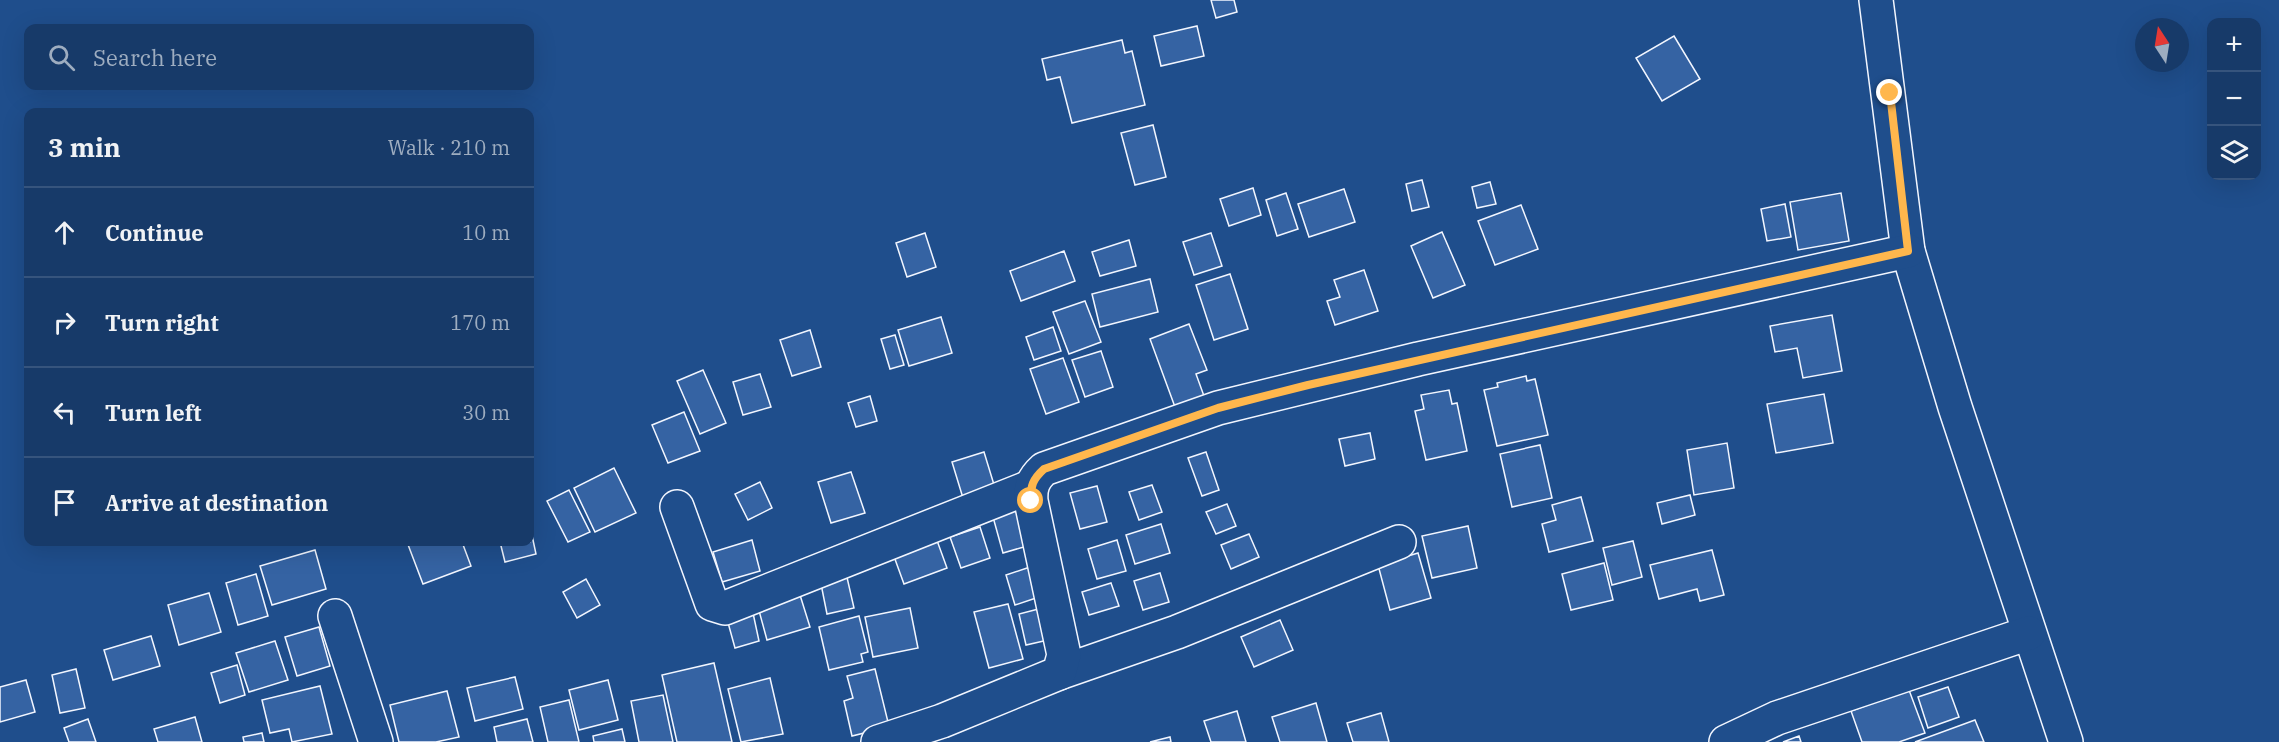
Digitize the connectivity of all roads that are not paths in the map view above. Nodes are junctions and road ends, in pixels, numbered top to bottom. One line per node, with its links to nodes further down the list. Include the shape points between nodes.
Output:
1 (1876, 0): 2 (street)
2 (1908, 251): 3 (street, via 1418,359 1218,408 1044,469); 7 (street)
3 (1030, 487): 4 (street, via 725,608 712,604); 8 (street, via 1064,655)
4 (677, 507)
5 (1400, 542): 8 (street, via 1177,632)
6 (335, 616): 9 (street)
7 (2029, 633): 11 (street, via 1777,718); 12 (street)
8 (1059, 673): 10 (street, via 942,721)
9 (376, 742)
10 (878, 742)
11 (1726, 742)
12 (2066, 742)

